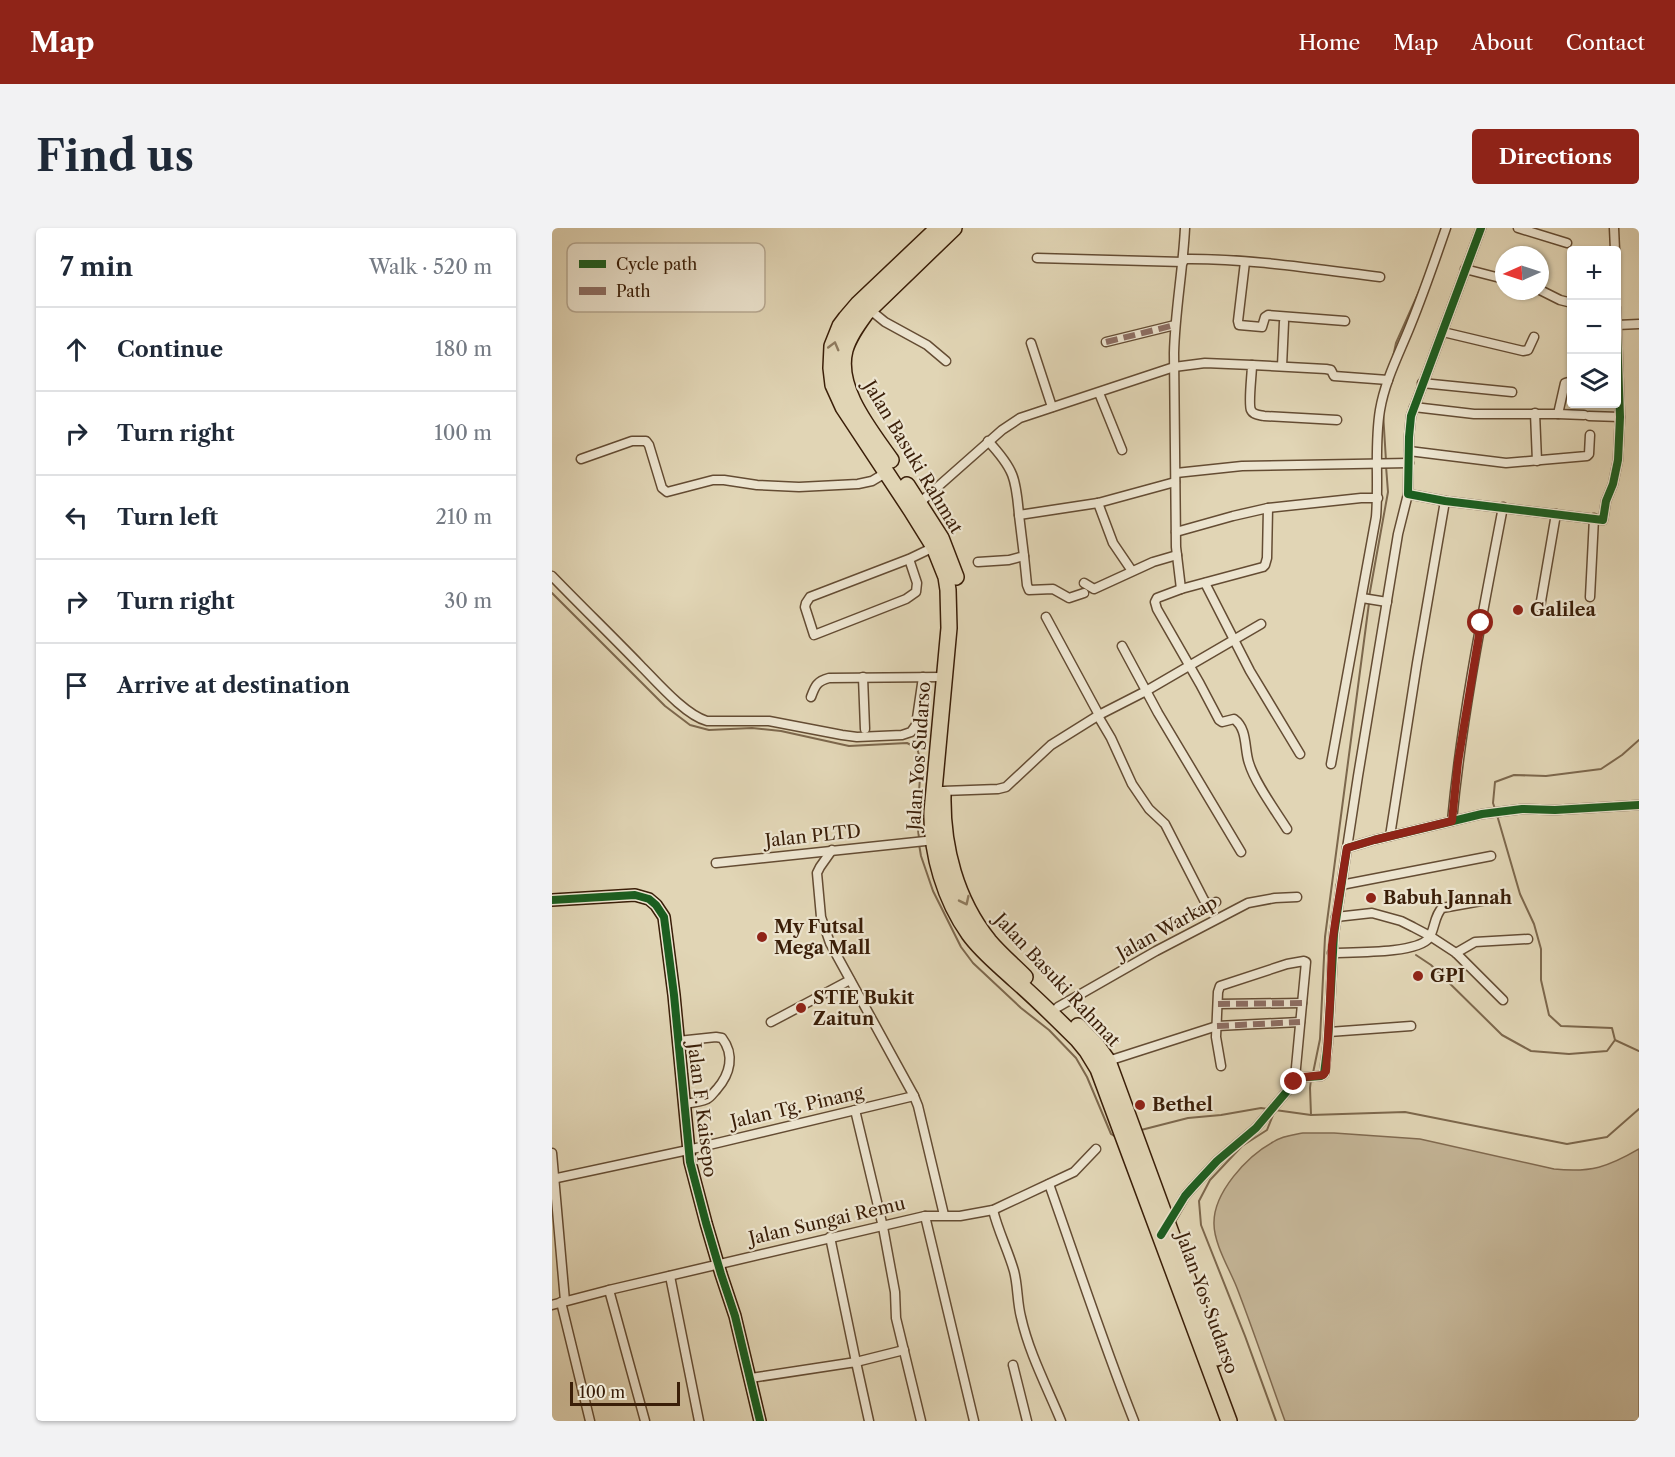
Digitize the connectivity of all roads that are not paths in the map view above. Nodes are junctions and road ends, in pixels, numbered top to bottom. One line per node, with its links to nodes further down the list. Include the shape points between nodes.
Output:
1 (938, 228): 52 (highway, Jalan Yos Sudarso, one-way to 1, via 837,396 831,368 832,346 840,326 858,304)
2 (954, 228): 18 (highway, Jalan Basuki Rahmat)
3 (1185, 228): 11 (street)
4 (1446, 228): 32 (street)
5 (1480, 228): 13 (street)
6 (1518, 228): 8 (street)
7 (1614, 228): 9 (street)
8 (1567, 243)
9 (1615, 246)
10 (1037, 258): 11 (street)
11 (1183, 261): 12 (street); 22 (street)
12 (1245, 262): 14 (street); 19 (street, via 1239,325 1262,327 1268,315)
13 (1465, 269): 15 (street); 24 (street)
14 (1380, 277)
15 (1495, 277)
16 (1549, 294): 17 (street)
17 (1567, 302)
18 (869, 309): 28 (street); 58 (highway, Jalan Basuki Rahmat, via 845,350 843,375 848,392)
19 (1345, 321)
20 (1284, 322): 30 (street)
21 (1639, 324): 23 (street)
22 (1175, 325): 26 (street); 31 (street)
23 (1621, 325)
24 (1443, 332): 25 (street, via 1522,351 1528,350); 34 (street)
25 (1534, 337)
26 (1106, 342)
27 (1031, 344): 37 (street)
28 (946, 361)
29 (1252, 365): 30 (street); 31 (street, via 1205,363); 43 (street, via 1253,413)
30 (1282, 366): 32 (street, via 1326,369 1334,376)
31 (1174, 367): 36 (street); 53 (street)
32 (1388, 380): 51 (street, via 1377,431)
33 (1567, 382): 41 (street)
34 (1422, 383): 35 (street); 38 (street)
35 (1512, 392)
36 (1099, 393): 37 (street); 46 (street)
37 (1052, 407): 45 (street, via 1010,423)
38 (1414, 407): 40 (street, via 1473,414); 47 (street)
39 (1620, 408): 42 (street)
40 (1535, 413): 41 (street); 49 (street)
41 (1558, 414): 42 (street)
42 (1620, 417): 63 (street, via 1616,475 1605,501 1603,519)
43 (1337, 420)
44 (1590, 435): 49 (street, via 1587,456)
45 (988, 441): 58 (street); 62 (street, via 1012,473)
46 (1122, 450)
47 (1409, 452): 49 (street, via 1494,462); 50 (street)
48 (581, 459): 52 (street, via 632,441 646,441 662,488 667,492 713,480 799,487 858,484)
49 (1537, 461)
50 (1407, 463): 51 (street); 54 (street)
51 (1380, 464): 53 (street, via 1242,466); 55 (street)
52 (887, 472): 58 (highway, Jalan Yos Sudarso)
53 (1175, 478): 57 (street); 64 (street)
54 (1408, 494): 56 (street); 78 (street)
55 (1378, 498): 60 (street); 77 (street)
56 (1445, 501): 59 (street); 98 (street)
57 (1098, 503): 62 (street); 70 (street, via 1113,543)
58 (915, 507): 65 (highway, Jalan Yos Sudarso); 94 (highway, Jalan Basuki Rahmat, via 941,538 954,568 958,590 957,658)
59 (1503, 507): 61 (street); 96 (street, via 1467,700)
60 (1268, 508): 64 (street); 73 (street, via 1265,565)
61 (1556, 514): 63 (street); 79 (street)
62 (1019, 515): 67 (street)
63 (1594, 518): 76 (street)
64 (1176, 532): 66 (street)
65 (934, 547): 68 (street); 87 (highway, Jalan Yos Sudarso, via 948,590)
66 (1177, 555): 70 (street); 74 (street)
67 (1024, 556): 69 (street); 75 (street, via 1029,590 1053,589 1070,598)
68 (909, 559): 68 (street, via 917,583 914,595 814,635 805,608 810,597)
69 (978, 562)
70 (1131, 571): 72 (street, via 1094,589)
71 (552, 576): 86 (street, via 667,691 693,715 706,721 769,721 857,737 902,735 916,725)
72 (1084, 583)
73 (1205, 583): 74 (street); 82 (street)
74 (1181, 589): 84 (street, via 1157,598 1155,604)
75 (1084, 593)
76 (1590, 597)
77 (1364, 598): 78 (street); 93 (street)
78 (1384, 602): 100 (street)
79 (1540, 607)
80 (1046, 617): 90 (street)
81 (1261, 624): 82 (street)
82 (1235, 639): 84 (street); 92 (street)
83 (1122, 646): 88 (street)
84 (1189, 666): 88 (street); 97 (street, via 1219,720 1234,719 1240,725 1249,763)
85 (863, 677): 86 (street); 89 (street, via 823,680 815,685); 91 (street)
86 (923, 677): 87 (street)
87 (944, 677): 99 (highway, Jalan Yos Sudarso, via 932,812)
88 (1146, 691): 90 (street); 102 (street)
89 (811, 697)
90 (1098, 716): 94 (street, via 1051,745 1003,788); 109 (street, via 1132,784 1165,824 1204,900 1208,904)
91 (865, 729)
92 (1300, 754)
93 (1331, 764)
94 (943, 791): 99 (highway, Jalan Basuki Rahmat)
95 (1639, 805): 96 (street, via 1522,809)
96 (1452, 821): 98 (street)
97 (1287, 829)
98 (1390, 836): 100 (street)
99 (934, 840): 101 (street, Jalan PLTD); 119 (highway, Jalan Basuki Rahmat, one-way to 119, via 980,928 1030,983); 125 (highway, Jalan Yos Sudarso, via 949,896 969,935 995,964)
100 (1347, 848): 105 (street)
101 (832, 850): 104 (street, Jalan PLTD); 115 (street, via 817,873 818,891 826,933)
102 (1241, 852)
103 (1491, 856): 105 (street)
104 (716, 863)
105 (1341, 885): 110 (street)
106 (1297, 897): 119 (street, Jalan Warkap, via 1248,903)
107 (1498, 897): 111 (street, via 1442,908)
108 (552, 900): 126 (street, Jalan F. Kaisepo, via 635,895 656,905 664,916 668,936)
109 (1216, 902)
110 (1336, 916): 111 (street, via 1372,913 1401,921); 113 (street)
111 (1430, 936): 113 (street, via 1417,946 1400,949); 114 (street)
112 (1528, 939): 114 (street, via 1475,942)
113 (1332, 953): 124 (street)
114 (1456, 953): 116 (street)
115 (850, 980): 120 (street); 130 (street)
116 (1503, 1000)
117 (1302, 1003): 118 (street); 118 (street, via 1306,962 1303,960 1220,986); 121 (street)
118 (1218, 1004): 122 (street)
119 (1058, 1007): 125 (highway, Jalan Basuki Rahmat)
120 (771, 1022)
121 (1300, 1022): 122 (street); 129 (street)
122 (1217, 1026): 127 (street); 128 (street)
123 (1411, 1026): 124 (street)
124 (1329, 1032): 129 (street, via 1326,1071 1323,1075)
125 (1082, 1037): 127 (highway, Jalan Basuki Rahmat, via 1098,1047); 142 (highway, Jalan Yos Sudarso)
126 (678, 1041): 131 (street, Jalan F. Kaisepo); 131 (street, via 722,1038 730,1054 727,1075 713,1094)
127 (1108, 1061): 142 (highway, Jalan Basuki Rahmat)
128 (1221, 1066)
129 (1298, 1078): 142 (street, via 1268,1116 1185,1196)
130 (914, 1096): 132 (street, Jalan Tg. Pinang); 139 (street)
131 (684, 1104): 134 (street, Jalan F. Kaisepo)
132 (855, 1110): 134 (street, Jalan Tg. Pinang); 141 (street)
133 (1096, 1149): 137 (street, Jalan Sungai Remu, via 1076,1171)
134 (688, 1150): 136 (street, Jalan Tg. Pinang); 144 (street, Jalan F. Kaisepo)
135 (552, 1153): 136 (street)
136 (553, 1179): 147 (street)
137 (1050, 1184): 138 (street, Jalan Sungai Remu); 162 (street)
138 (993, 1210): 139 (street, Jalan Sungai Remu); 161 (street, via 1014,1272 1028,1343)
139 (944, 1215): 140 (street, Jalan Sungai Remu)
140 (925, 1216): 141 (street, Jalan Sungai Remu); 159 (street)
141 (883, 1227): 143 (street, Jalan Sungai Remu); 149 (street)
142 (1165, 1229): 163 (highway, Jalan Yos Sudarso); 164 (highway, Jalan Basuki Rahmat)
143 (830, 1237): 144 (street, Jalan Sungai Remu); 150 (street)
144 (718, 1263): 145 (street, Jalan Sungai Remu); 152 (street, Jalan F. Kaisepo)
145 (670, 1276): 146 (street, Jalan Sungai Remu); 155 (street)
146 (609, 1290): 147 (street, Jalan Sungai Remu); 154 (street)
147 (563, 1302): 148 (street, Jalan Sungai Remu); 153 (street)
148 (552, 1305)
149 (904, 1350): 150 (street); 158 (street)
150 (856, 1362): 152 (street); 157 (street)
151 (1013, 1365): 160 (street)
152 (751, 1378): 156 (street, Jalan F. Kaisepo)
153 (590, 1421)
154 (645, 1421)
155 (699, 1421)
156 (760, 1421)
157 (869, 1421)
158 (921, 1421)
159 (974, 1421)
160 (1027, 1421)
161 (1061, 1421)
162 (1134, 1421)
163 (1229, 1421)
164 (1240, 1421)

